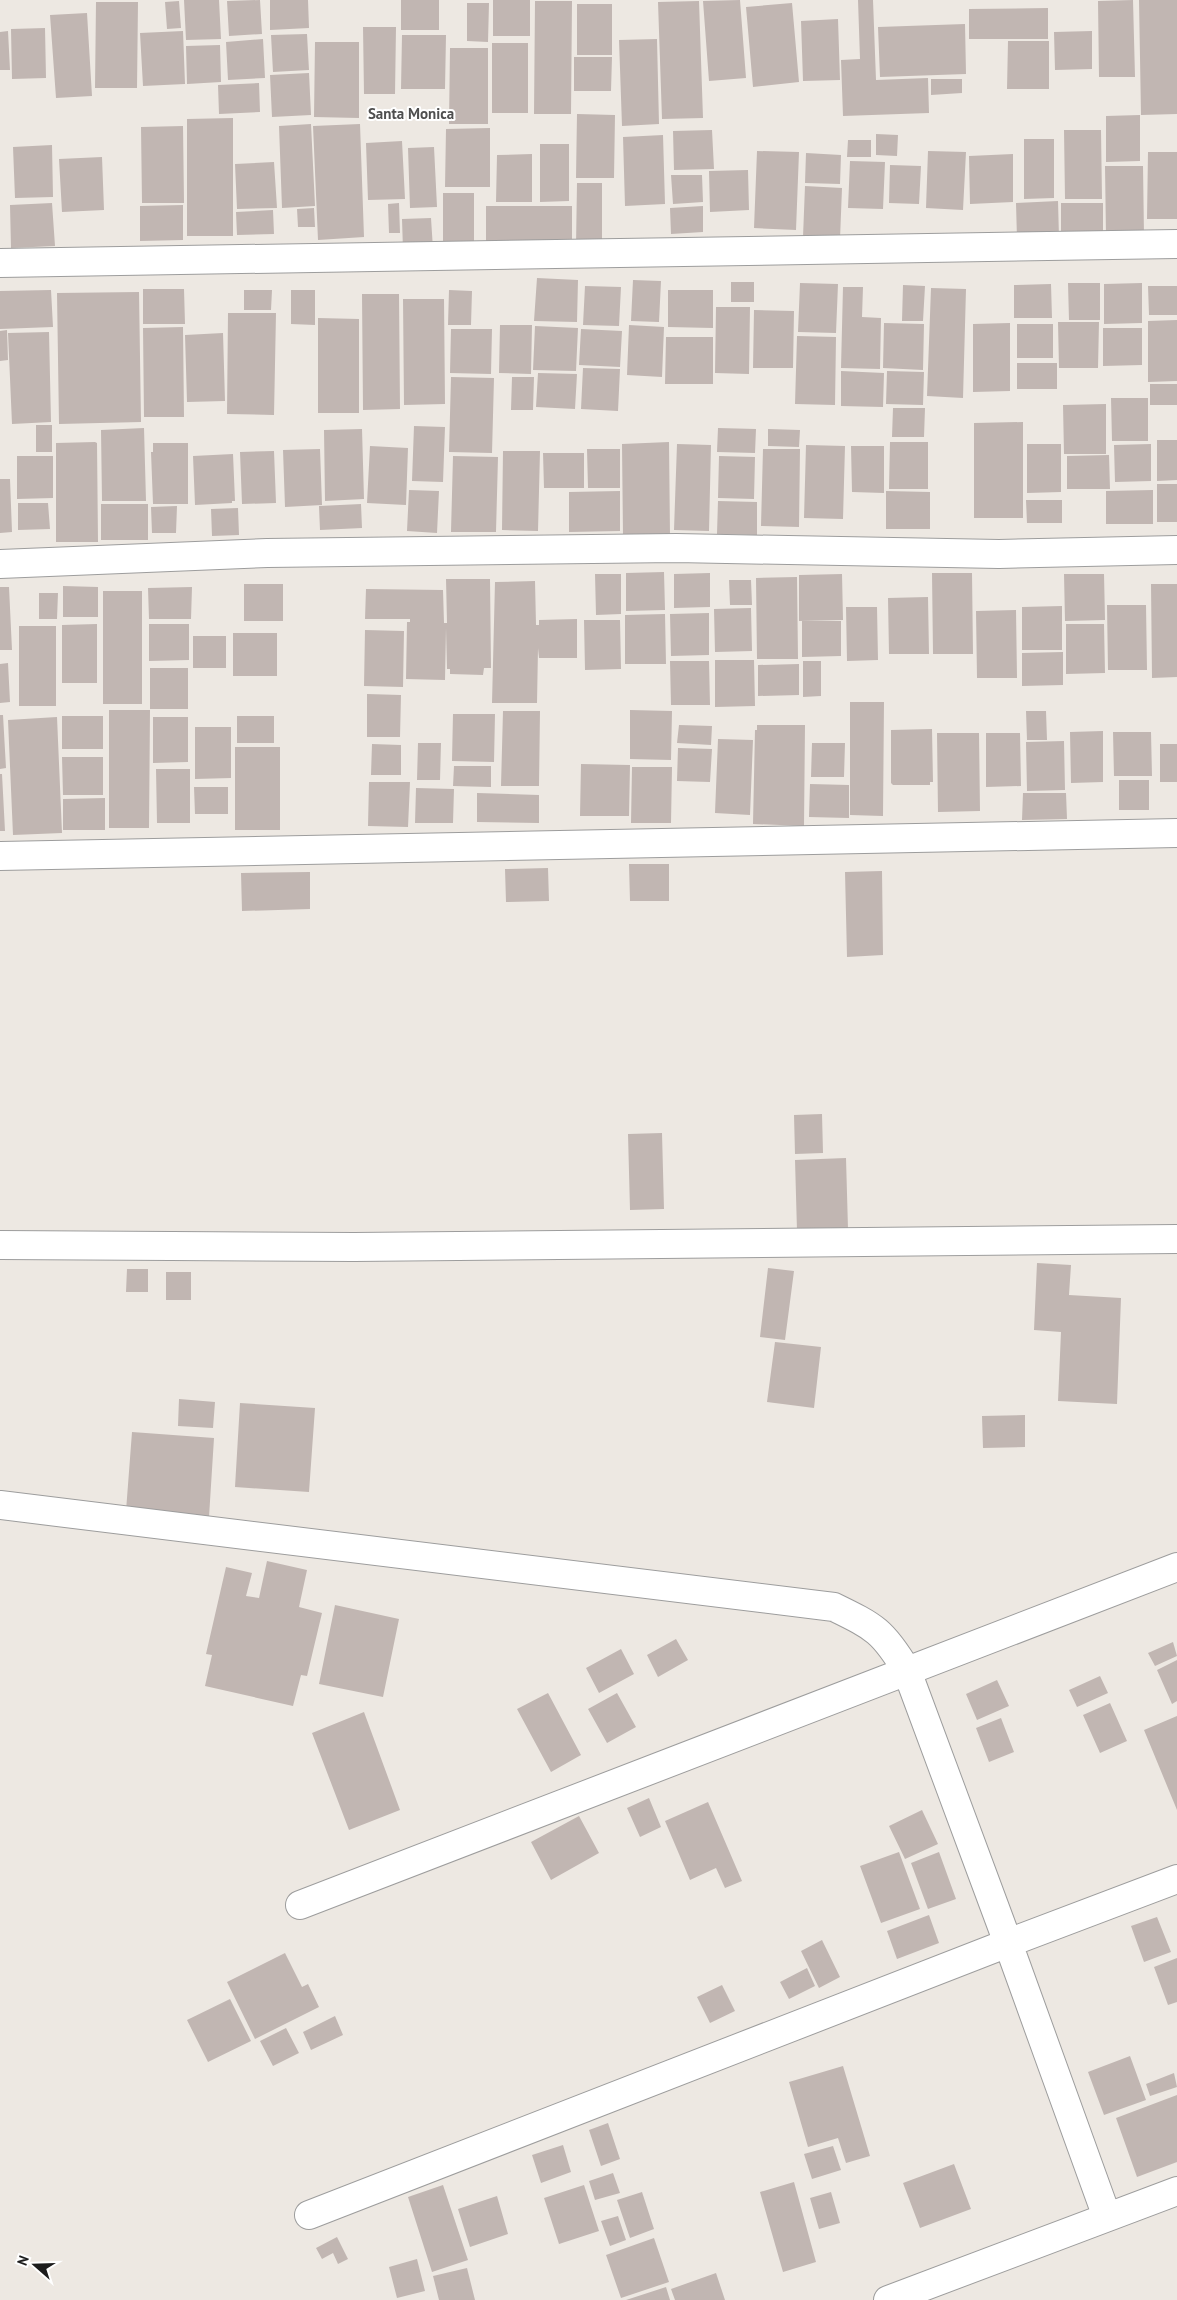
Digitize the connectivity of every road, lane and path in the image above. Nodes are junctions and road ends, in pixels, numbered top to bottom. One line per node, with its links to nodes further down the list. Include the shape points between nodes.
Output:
1 (1177, 244): 2 (street)
2 (0, 263)
3 (1177, 550): 4 (street, via 999,554 676,548 267,553)
4 (0, 564)
5 (1177, 833): 6 (street)
6 (0, 856)
7 (1177, 1239): 8 (street, via 354,1248)
8 (0, 1245)
9 (0, 1505): 11 (street, via 834,1607 870,1624 890,1642)
10 (1177, 1567): 11 (street)
11 (907, 1671): 13 (street); 14 (street)
12 (1177, 1879): 14 (street)
13 (300, 1905)
14 (1008, 1943): 16 (street); 17 (street)
15 (1177, 2191): 17 (street)
16 (309, 2215)
17 (1107, 2217): 18 (street)
18 (888, 2300)

